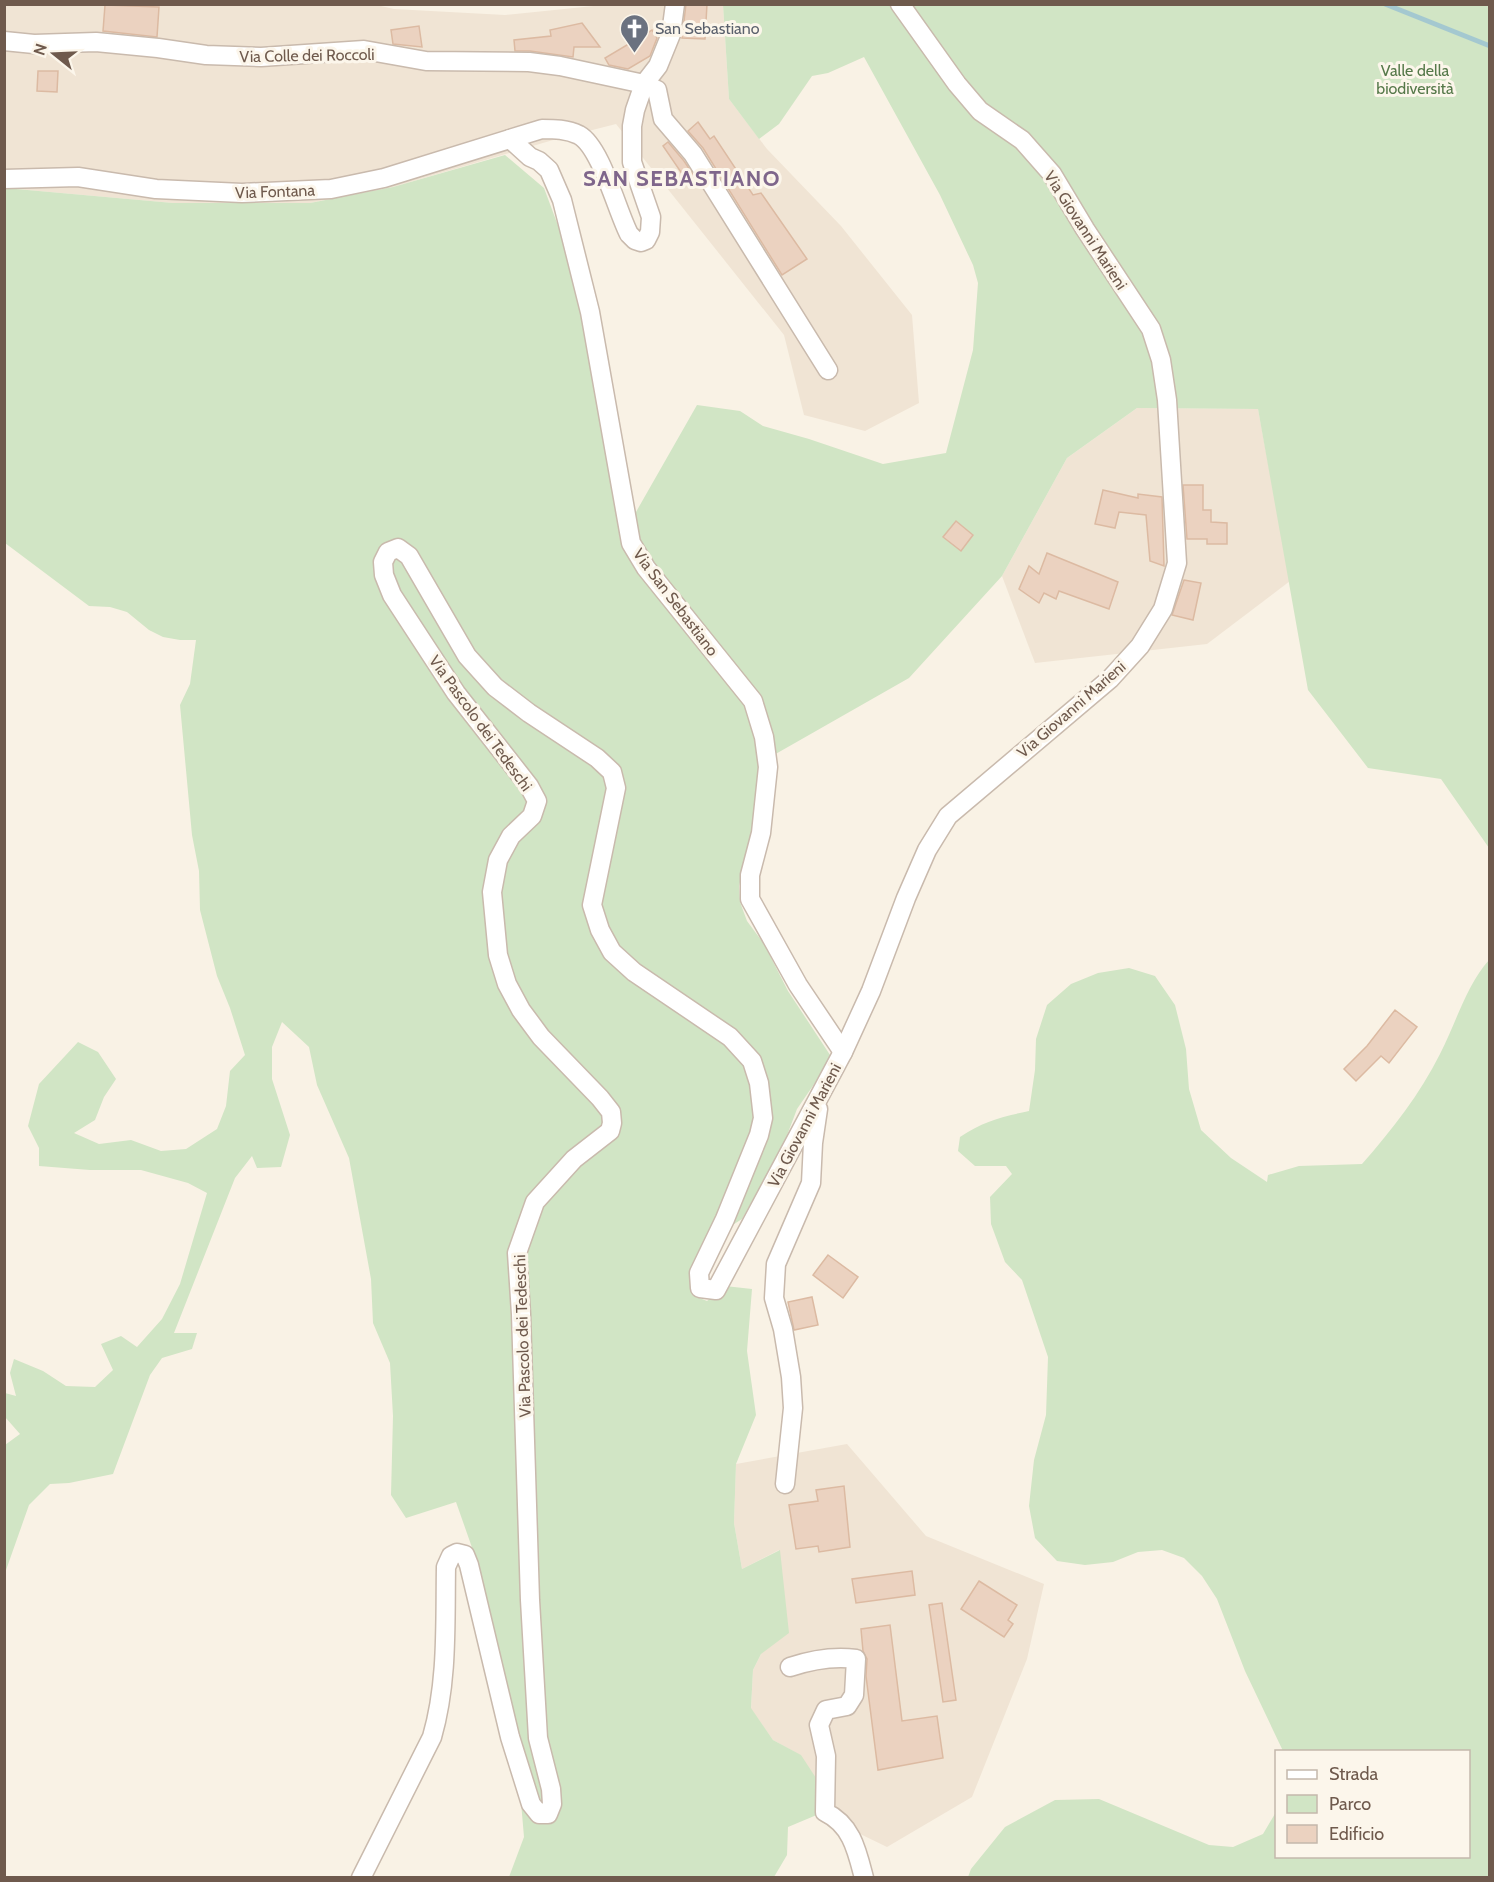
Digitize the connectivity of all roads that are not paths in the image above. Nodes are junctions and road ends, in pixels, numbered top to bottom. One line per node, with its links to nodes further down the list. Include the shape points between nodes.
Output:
1 (675, 4): 4 (street, via 668,42 658,66)
2 (900, 4): 8 (street, Via Giovanni Marieni, via 981,111 1022,140 1052,174 1151,329 1167,400 1177,563 1163,609 1140,646 1110,679 948,816 918,869)
3 (4, 41): 4 (street, Via Colle dei Roccoli, via 96,42 206,56 261,57 364,50 426,61 529,62)
4 (644, 84): 5 (street, Via Fontana, via 632,126 632,162 651,217 646,240 634,240 629,234 594,152 579,135 561,130 538,131); 7 (street, via 657,90 663,118 693,154)
5 (510, 139): 6 (street, Via Fontana, via 384,178 331,189 242,193 156,189 78,177); 8 (street, Via San Sebastiano, via 549,170 562,200 590,312 631,543 646,568 753,701 768,767 762,833 750,875 750,898 798,985)
6 (4, 179)
7 (828, 370)
8 (843, 1052): 9 (street, Via Giovanni Marieni)
9 (821, 1093): 10 (street, Via Giovanni Marieni); 11 (street, via 812,1183 776,1263 774,1298 783,1329 793,1408)
10 (716, 1290): 13 (street, Via Pascolo dei Tedeschi, via 700,1288 699,1273 725,1219 763,1118 752,1061 730,1036 634,972 612,952 600,930 592,905 616,788 612,772 495,687 467,656 409,556 398,548 388,552 383,562 384,575 392,595 456,693 537,801 532,816 511,836 498,860 492,892 498,955 521,1010 541,1037 600,1098 611,1112 612,1123 610,1131 574,1159 535,1202 517,1253 537,1727 552,1804 548,1814 539,1814 531,1804 510,1737 469,1565 465,1556 457,1553 446,1566 444,1665 438,1717 432,1737)
11 (785, 1484)
12 (790, 1667): 14 (street, via 839,1656 856,1659 854,1695 847,1706 826,1710 819,1725 826,1756 825,1812 834,1816 855,1841)
13 (361, 1878)
14 (864, 1878)

